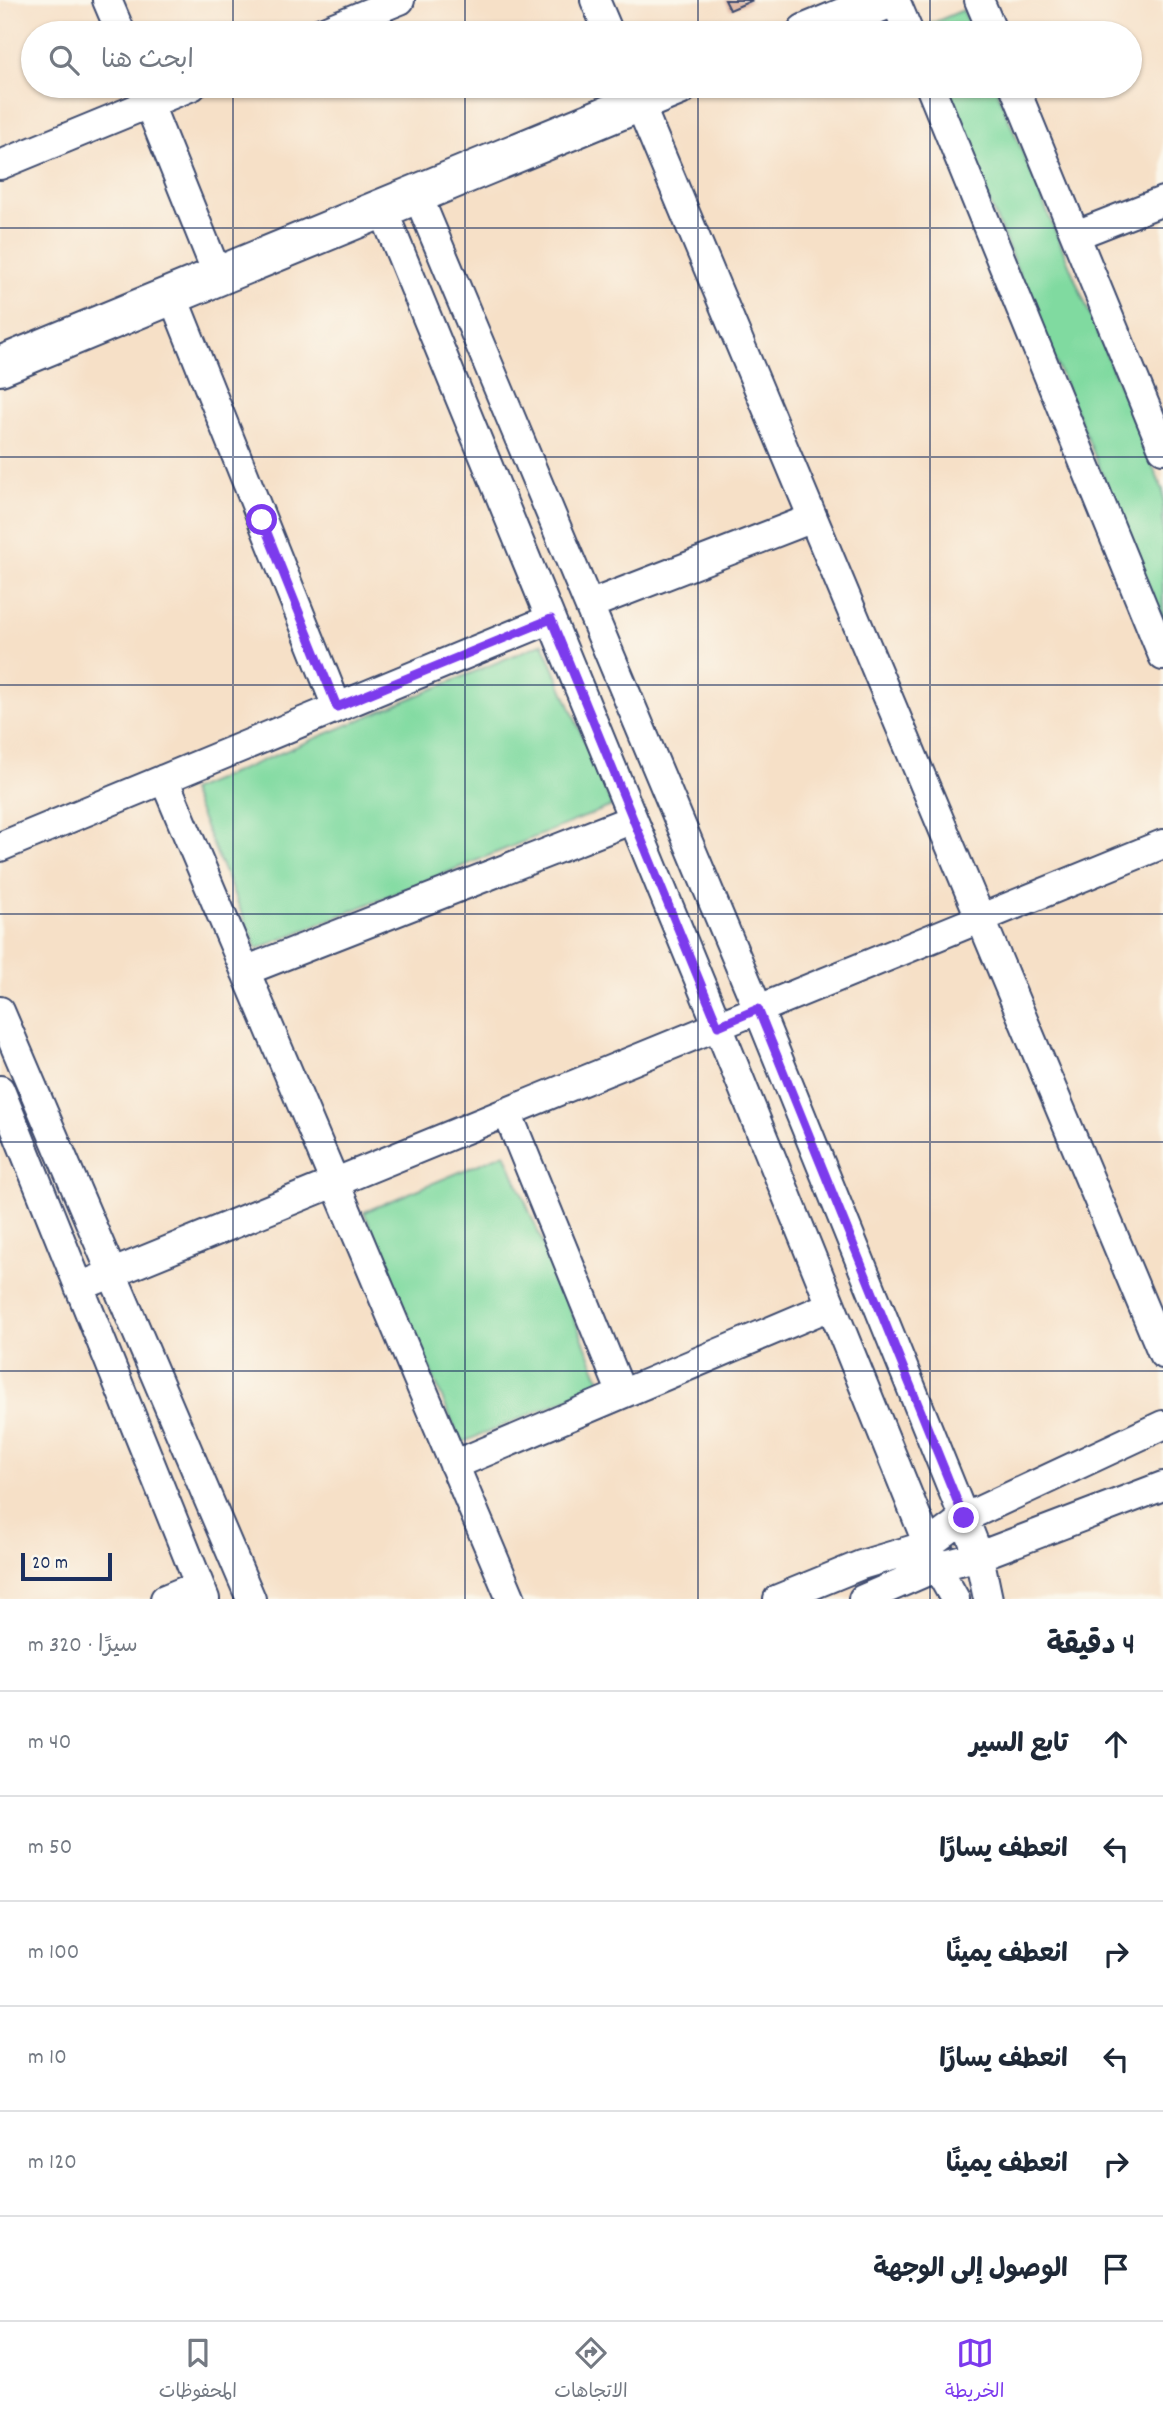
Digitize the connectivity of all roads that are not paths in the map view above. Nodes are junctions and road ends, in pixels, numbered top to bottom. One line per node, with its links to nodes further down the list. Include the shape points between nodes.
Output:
1 (107, 0): 7 (street)
2 (400, 0): 8 (street)
3 (595, 0): 9 (street)
4 (886, 0): 10 (street)
5 (895, 0): 11 (street)
6 (979, 0): 12 (street)
7 (116, 21)
8 (348, 21)
9 (605, 21)
10 (835, 21)
11 (904, 21)
12 (988, 21)
13 (139, 98): 19 (street)
14 (146, 98): 24 (street)
15 (626, 98): 20 (street)
16 (637, 98): 28 (street)
17 (935, 98): 31 (street)
18 (1019, 98): 23 (street)
19 (0, 165)
20 (417, 194): 22 (street); 29 (street)
21 (1163, 201): 23 (street)
22 (382, 208): 24 (street); 30 (street)
23 (1076, 235): 27 (street)
24 (218, 276): 25 (street)
25 (172, 295): 26 (street); 32 (street)
26 (0, 366)
27 (1163, 449)
28 (813, 518): 29 (street); 37 (street)
29 (589, 606): 39 (street)
30 (551, 619): 32 (street); 34 (street)
31 (1163, 656)
32 (337, 707): 33 (street)
33 (164, 779): 36 (street); 38 (street)
34 (633, 819): 38 (street); 41 (street)
35 (1163, 844): 37 (street)
36 (0, 847)
37 (981, 918): 39 (street); 48 (street)
38 (245, 971): 44 (street)
39 (758, 1009): 41 (street); 53 (street)
40 (0, 1011): 45 (street)
41 (718, 1026): 43 (street); 47 (street)
42 (0, 1090): 46 (street)
43 (506, 1112): 44 (street); 49 (street)
44 (334, 1183): 45 (street); 51 (street)
45 (111, 1274): 46 (street); 58 (street)
46 (79, 1287): 56 (street)
47 (830, 1306): 49 (street); 54 (street)
48 (1163, 1354)
49 (622, 1394): 51 (street)
50 (1163, 1425): 53 (street)
51 (454, 1465): 59 (street)
52 (1163, 1486): 55 (street)
53 (964, 1518): 54 (street); 55 (street)
54 (932, 1556): 55 (street); 60 (street, via 862,1565); 61 (street); 62 (street)
55 (979, 1556): 63 (street)
56 (202, 1592): 57 (street)
57 (165, 1599)
58 (251, 1599)
59 (511, 1599)
60 (779, 1599)
61 (863, 1599)
62 (955, 1599)
63 (988, 1599)

